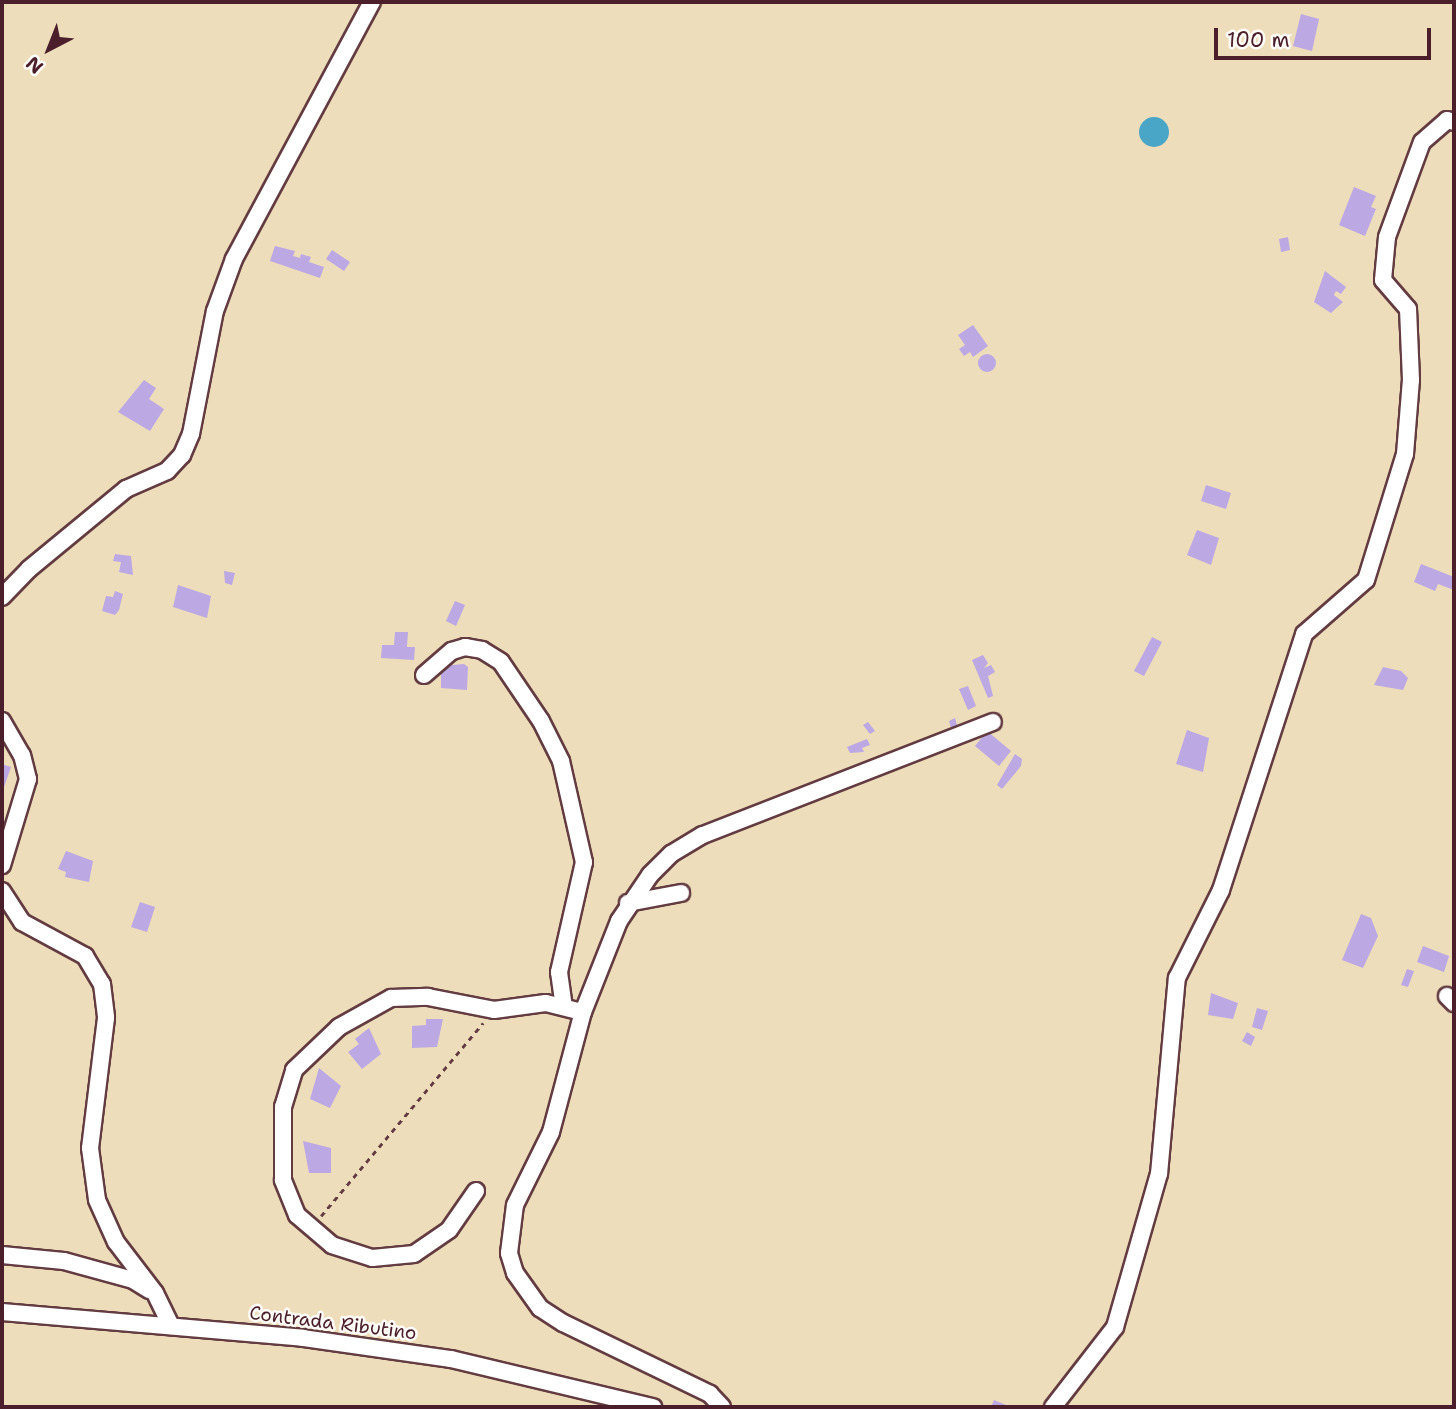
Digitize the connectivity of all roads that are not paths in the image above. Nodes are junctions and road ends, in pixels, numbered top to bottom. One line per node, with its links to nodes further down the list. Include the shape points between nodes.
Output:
1 (372, 2): 3 (street, via 234,259 215,312 191,434 182,455 167,471 126,489)
2 (1454, 122): 20 (street, via 1447,120 1422,142 1387,237 1382,280 1408,309 1411,380 1402,465 1366,580 1304,634 1221,890 1177,978 1159,1174 1115,1327)
3 (2, 597)
4 (424, 675): 11 (street, via 452,651 465,647 482,650 501,662 541,721 561,761 584,862 559,972)
5 (2, 721): 7 (street, via 22,755 28,779)
6 (993, 722): 10 (street, via 703,835 671,853)
7 (2, 866)
8 (2, 891): 15 (street, via 22,922 85,956 103,984 106,1018 89,1148 97,1200 116,1242)
9 (681, 892): 10 (street)
10 (628, 903): 12 (street)
11 (564, 1007): 12 (street); 13 (street, via 525,1003 494,1010 428,997 391,998 364,1010 306,1055 285,1086 283,1180 289,1202 310,1229 352,1254 397,1258 431,1245 449,1230)
12 (583, 1012): 19 (street, via 551,1132 514,1205 508,1231 515,1273 540,1308 563,1324 710,1394)
13 (477, 1191)
14 (2, 1255): 15 (street, via 64,1261 133,1280)
15 (155, 1293): 17 (street)
16 (2, 1312): 17 (street, Contrada Ributino)
17 (171, 1325): 18 (street, Contrada Ributino, via 451,1359)
18 (653, 1407)
19 (722, 1407)
20 (1053, 1407)

